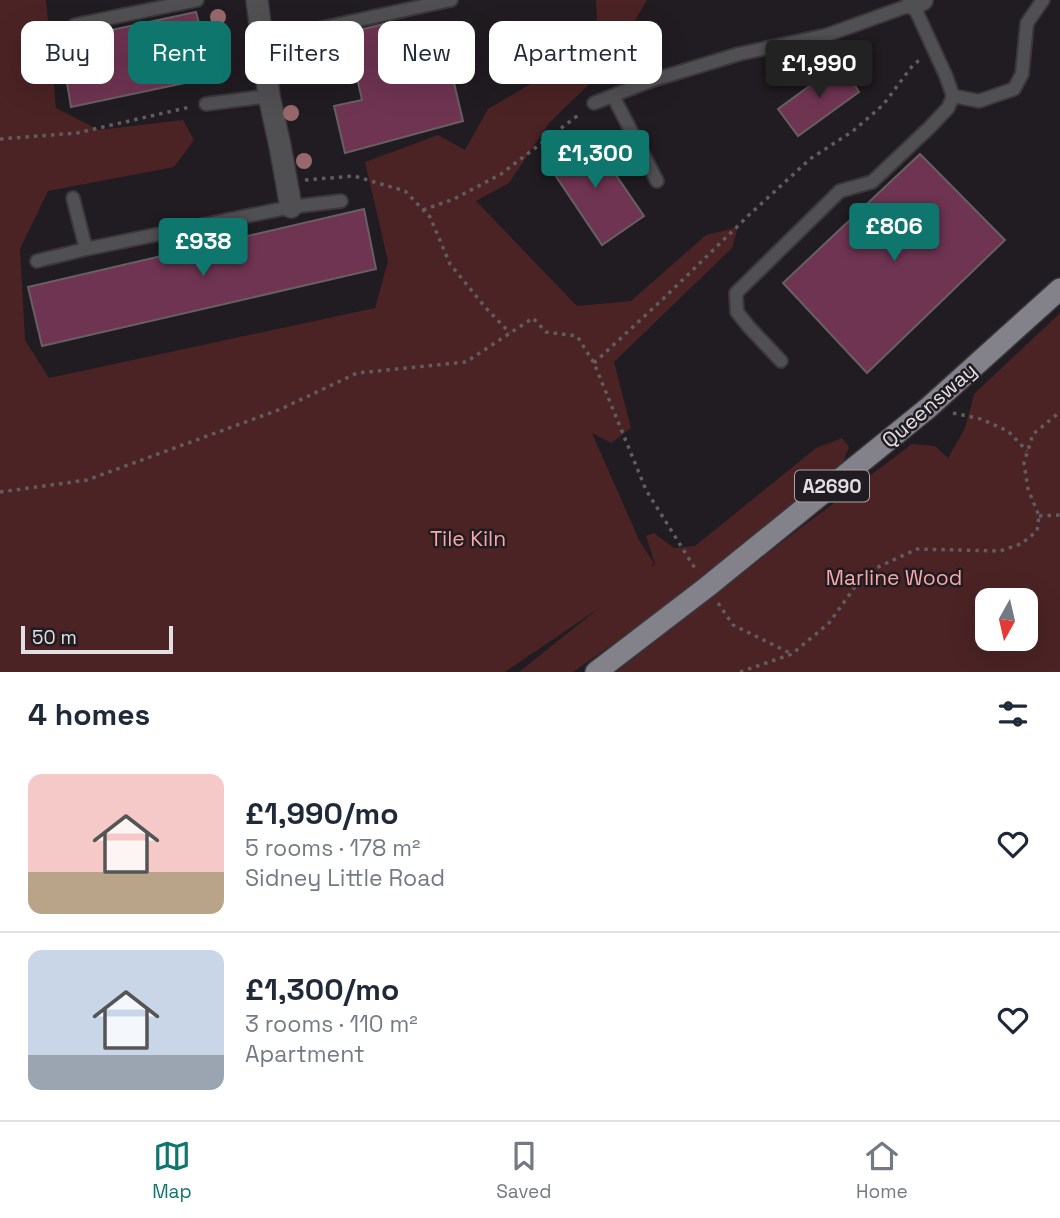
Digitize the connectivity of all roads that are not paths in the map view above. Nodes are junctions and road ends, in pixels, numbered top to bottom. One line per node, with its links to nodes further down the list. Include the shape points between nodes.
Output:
1 (197, 0): 6 (lane)
2 (257, 0): 7 (street)
3 (451, 0): 8 (lane)
4 (1043, 0): 12 (lane, via 1027,23 1022,74 1014,89 979,101)
5 (917, 2): 11 (lane, via 827,35 739,54); 12 (lane)
6 (95, 21)
7 (260, 21)
8 (354, 21)
9 (267, 84): 10 (street)
10 (269, 96): 14 (lane); 18 (street)
11 (613, 96): 13 (lane); 15 (lane)
12 (953, 96): 22 (lane, via 930,127 872,181 840,191 736,293 737,312)
13 (594, 103)
14 (206, 104)
15 (657, 181)
16 (73, 198): 19 (lane)
17 (341, 201): 18 (lane)
18 (291, 207): 19 (lane)
19 (86, 249): 20 (lane)
20 (37, 261)
21 (1060, 289): 23 (main road, Queensway / A2690, via 928,408)
22 (781, 361)
23 (596, 672)

